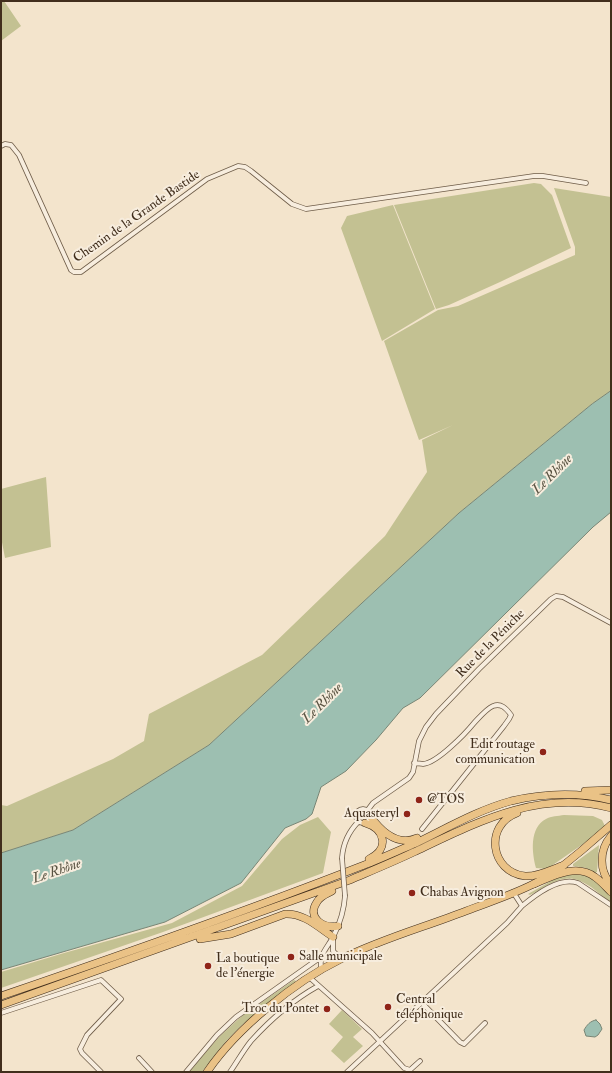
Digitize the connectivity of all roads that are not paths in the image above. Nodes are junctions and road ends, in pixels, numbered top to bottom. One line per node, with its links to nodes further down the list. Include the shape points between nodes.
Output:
1 (1, 146): 2 (street, Chemin de la Grande Bastide, via 11,144 19,154 71,270 78,272 207,179 238,166 246,167 292,204 306,209 534,176)
2 (586, 183)
3 (611, 623): 4 (street, Rue de la Péniche, via 563,597 556,596 436,714 419,741)
4 (414, 763): 10 (street, via 409,778 373,803); 14 (street, via 424,764 432,761 459,740 492,706 501,705 511,714)
5 (611, 790): 6 (main road, via 545,791 533,793)
6 (526, 798): 7 (main road, via 547,794 575,794); 11 (main road)
7 (611, 800)
8 (600, 805): 9 (main road); 16 (main road, via 566,805 521,811 509,816 502,823 496,834 495,845 504,866 524,876); 17 (main road, via 556,802 501,813)
9 (611, 809)
10 (368, 813): 11 (main road, via 386,833 406,841 460,817); 12 (street, via 369,820); 12 (street, via 362,810 358,812 357,817)
11 (467, 818): 20 (main road, via 372,862)
12 (362, 822): 20 (main road, via 374,826 381,834 383,843 378,853); 25 (street, bridge, via 351,829 346,838 342,858 345,896 343,914)
13 (611, 825): 16 (main road)
14 (422, 829)
15 (611, 836): 19 (main road, via 602,861 604,873)
16 (564, 865): 18 (main road)
17 (350, 880): 25 (main road, via 321,897 314,909 321,924); 27 (main road)
18 (534, 884): 21 (main road); 22 (main road, via 569,871 580,871 594,876)
19 (611, 884)
20 (295, 892): 35 (main road)
21 (513, 892): 24 (street); 31 (main road)
22 (611, 892)
23 (611, 905): 24 (street, via 578,883 566,881 534,896)
24 (522, 906): 36 (street)
25 (338, 926): 26 (street)
26 (333, 937): 27 (main road, via 303,918 286,914 224,936); 28 (street); 29 (street)
27 (170, 945): 37 (main road)
28 (333, 951): 29 (street); 31 (street)
29 (324, 952): 30 (street)
30 (321, 957): 32 (street); 45 (street, via 236,1017)
31 (341, 959): 32 (main road)
32 (322, 969): 33 (main road)
33 (309, 977): 34 (street); 46 (main road, via 258,1017 231,1043)
34 (318, 986): 40 (street); 47 (street, via 266,1026)
35 (1, 996)
36 (422, 1003): 39 (street, via 464,1044); 40 (street)
37 (1, 1005)
38 (1, 1013): 43 (street, via 101,980 121,999 87,1034 80,1049)
39 (485, 1023)
40 (380, 1041): 42 (street, via 407,1070); 48 (street)
41 (139, 1058): 44 (street)
42 (420, 1062)
43 (101, 1072)
44 (152, 1072)
45 (186, 1072)
46 (207, 1072)
47 (230, 1072)
48 (347, 1072)

